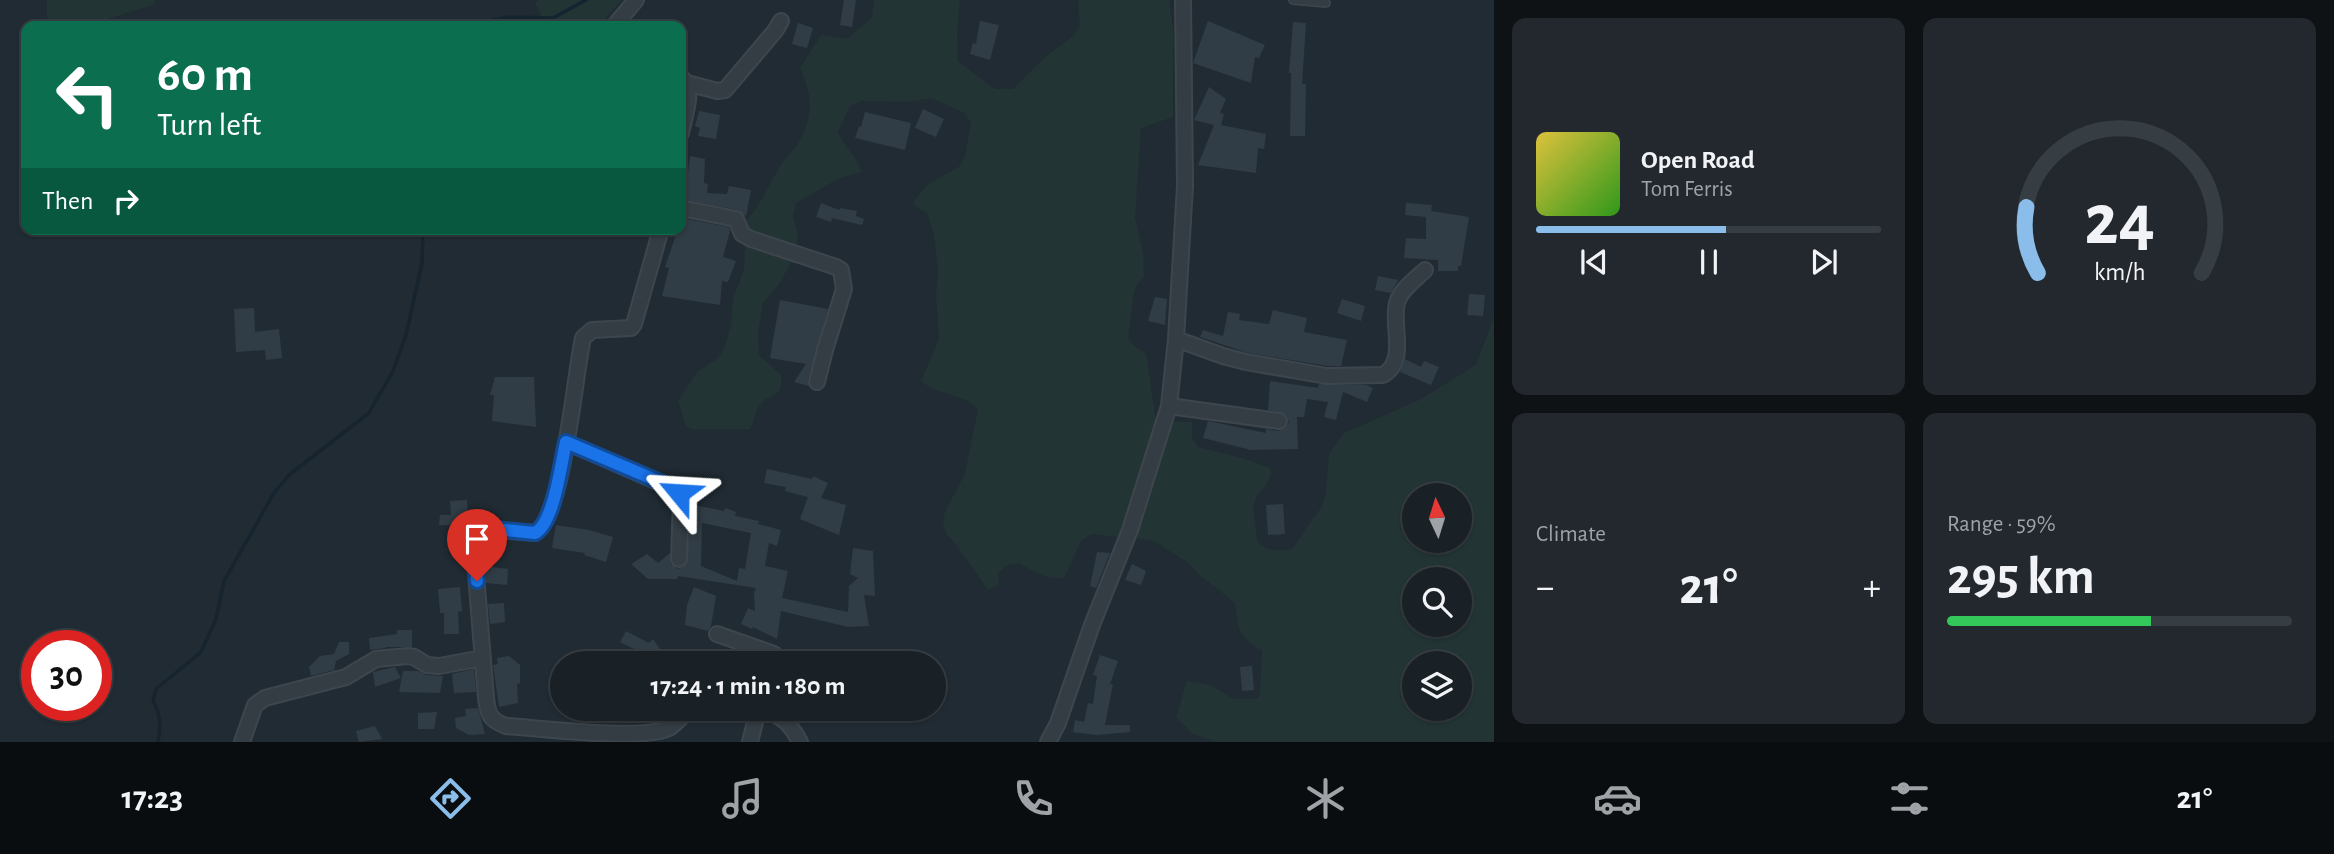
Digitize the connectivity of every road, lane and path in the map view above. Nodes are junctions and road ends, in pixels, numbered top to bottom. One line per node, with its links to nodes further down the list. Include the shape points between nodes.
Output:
1 (636, 0): 5 (street)
2 (1182, 0): 13 (street, via 1185,186)
3 (1293, 0): 4 (lane)
4 (1326, 3)
5 (618, 21)
6 (781, 21): 7 (street, via 726,90)
7 (686, 81)
8 (686, 86): 9 (street)
9 (686, 104)
10 (686, 209): 14 (street, via 736,219 751,239 841,270 844,289)
11 (659, 235): 17 (street, via 634,324 631,328 592,330 583,338)
12 (1425, 270): 13 (street, via 1396,304 1397,343 1391,368 1383,375 1327,376 1246,362)
13 (1176, 339): 15 (street)
14 (817, 382)
15 (1169, 406): 16 (street); 30 (street, via 1130,530)
16 (1279, 421)
17 (566, 442): 18 (street, via 676,490 681,499); 21 (street, via 542,529 535,533 486,528 474,535)
18 (679, 559)
19 (717, 634): 20 (street)
20 (768, 651)
21 (483, 658): 25 (street, via 488,714); 26 (street, via 439,666 408,656 370,661 352,675 265,698 255,705)
22 (676, 721): 25 (street, via 654,733 629,734)
23 (756, 721): 28 (street)
24 (786, 721): 29 (street)
25 (506, 726): 27 (street)
26 (242, 742)
27 (506, 742)
28 (750, 742)
29 (800, 742)
30 (1048, 742)

